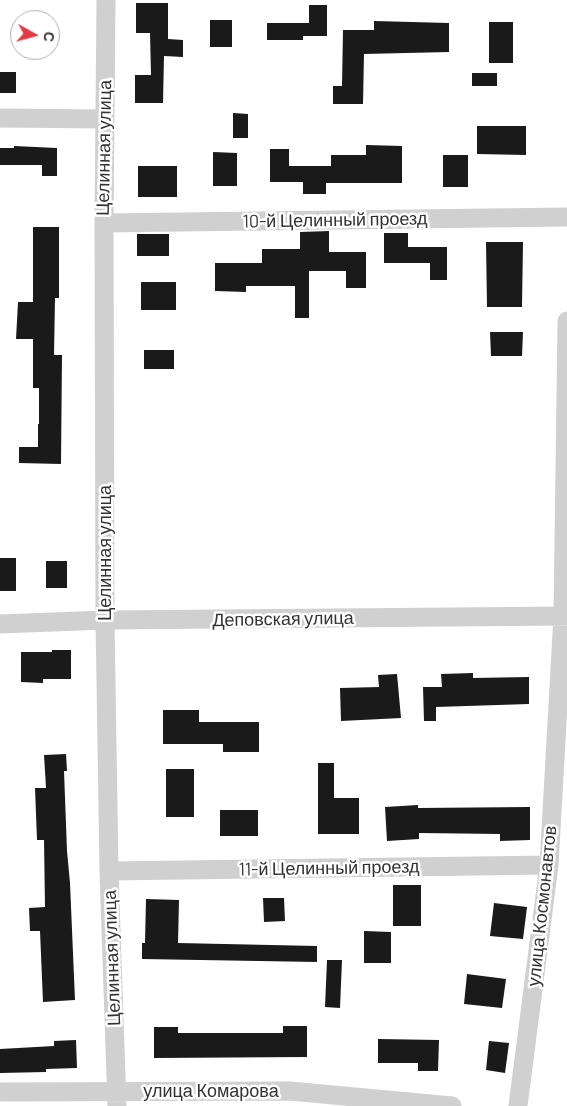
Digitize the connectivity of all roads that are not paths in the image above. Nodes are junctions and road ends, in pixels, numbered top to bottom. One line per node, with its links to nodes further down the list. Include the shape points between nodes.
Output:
1 (106, 0): 3 (street, Целинная улица)
2 (0, 118): 3 (street)
3 (105, 119): 5 (street, Целинная улица)
4 (567, 217): 5 (street, 10-й Целинный проезд)
5 (104, 223): 9 (street, Целинная улица)
6 (567, 321): 7 (street, улица Космонавтов)
7 (566, 443): 8 (street, улица Космонавтов)
8 (565, 616): 9 (street, Деповская улица); 11 (street, улица Космонавтов)
9 (106, 620): 10 (street, Деповская улица); 12 (street, Целинная улица)
10 (0, 624)
11 (549, 865): 12 (street, 11-й Целинный проезд); 17 (street, улица Космонавтов)
12 (109, 871): 14 (street, Целинная улица)
13 (0, 1092): 14 (street, улица Комарова)
14 (116, 1098): 15 (street, улица Комарова)
15 (290, 1098): 16 (street, улица Комарова)
16 (452, 1106)
17 (518, 1106)

